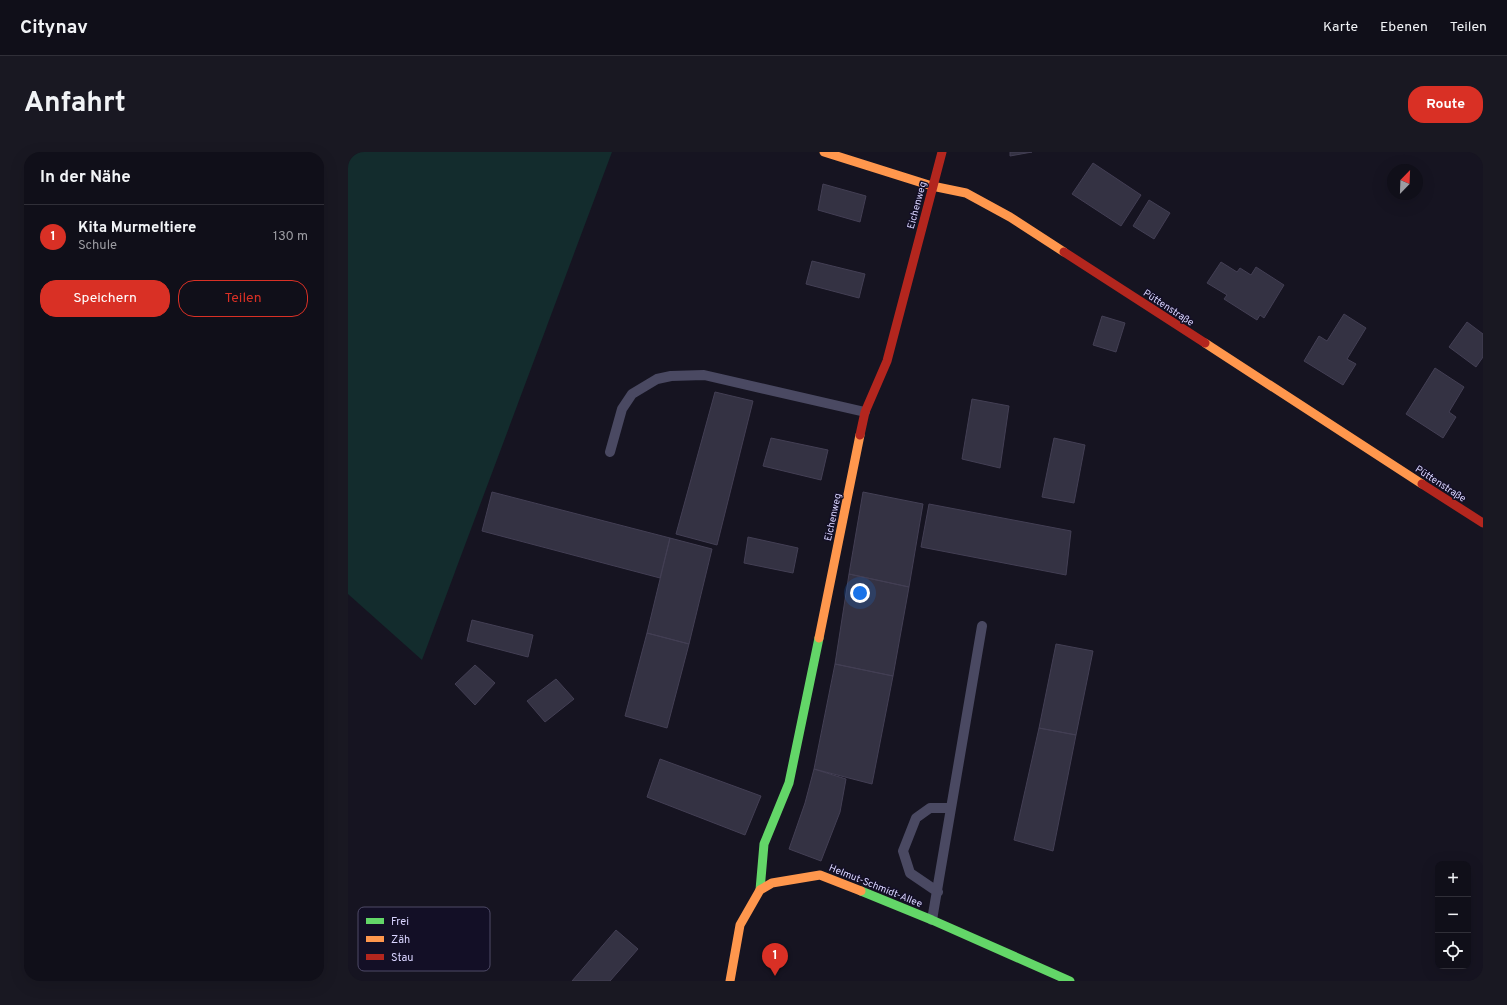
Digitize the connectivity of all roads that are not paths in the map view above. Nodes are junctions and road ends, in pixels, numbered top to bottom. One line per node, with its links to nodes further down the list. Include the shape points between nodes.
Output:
1 (824, 152): 3 (street, Püttenstraße)
2 (942, 152): 3 (street, Eichenweg)
3 (932, 186): 4 (street, Eichenweg, via 887,361); 6 (street, Püttenstraße, via 966,193 1010,217)
4 (865, 412): 5 (lane, via 704,376 671,376 656,379 632,394 622,409); 9 (street, Eichenweg, via 789,783 764,844)
5 (610, 452)
6 (1483, 523)
7 (982, 626): 8 (lane)
8 (951, 808): 10 (lane); 10 (lane, via 930,808 916,818 903,851 910,873)
9 (760, 890): 11 (street, Helmut-Schmidt-Allee, via 772,883 820,875); 12 (street, via 740,925)
10 (938, 892): 11 (lane)
11 (932, 920): 13 (street, Helmut-Schmidt-Allee)
12 (730, 981)
13 (1070, 981)

